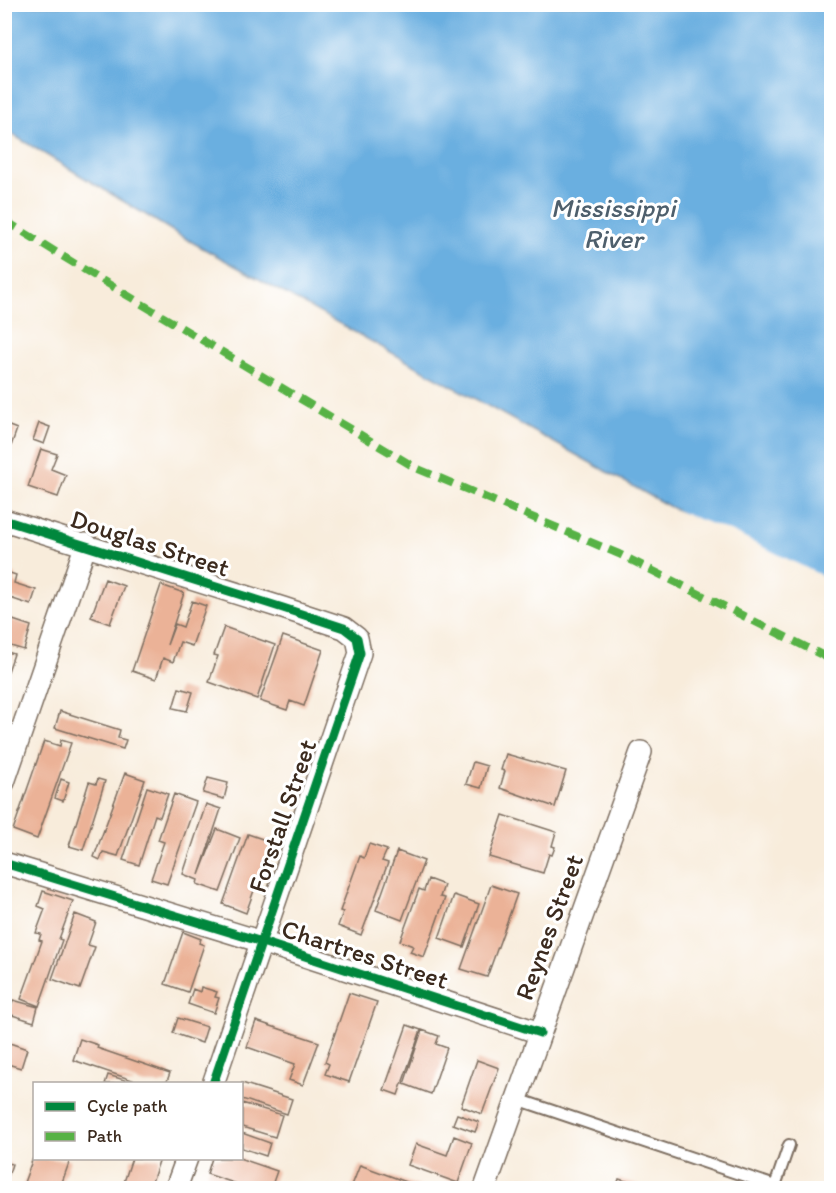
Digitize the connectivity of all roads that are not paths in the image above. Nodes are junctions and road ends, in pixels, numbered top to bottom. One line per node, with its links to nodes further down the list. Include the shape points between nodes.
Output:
1 (4, 520): 2 (street, Douglas Street)
2 (86, 544): 3 (street, Douglas Street); 5 (street)
3 (283, 608): 7 (street, Forstall Street, via 344,628 357,639 360,653)
4 (641, 752): 8 (street, Reynes Street)
5 (4, 782)
6 (4, 863): 7 (street, Chartres Street)
7 (262, 942): 8 (street, Chartres Street); 9 (street, Forstall Street)
8 (540, 1033): 10 (street, Reynes Street)
9 (213, 1082)
10 (517, 1099): 11 (lane, via 775,1186); 14 (street, Reynes Street)
11 (789, 1145)
12 (186, 1160): 13 (street)
13 (176, 1188)
14 (485, 1188)

